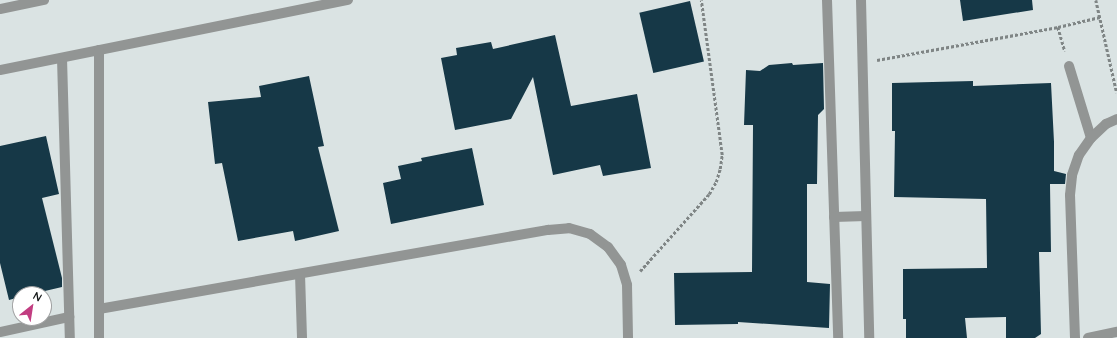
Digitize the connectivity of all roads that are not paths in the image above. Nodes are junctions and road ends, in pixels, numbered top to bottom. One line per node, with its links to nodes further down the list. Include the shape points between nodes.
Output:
1 (44, 0): 5 (street)
2 (348, 0): 6 (street)
3 (827, 0): 13 (street)
4 (861, 0): 12 (street)
5 (0, 9)
6 (99, 50): 7 (street); 15 (street)
7 (62, 58): 9 (street); 16 (street)
8 (1069, 66): 11 (street)
9 (0, 70)
10 (1117, 118): 11 (street)
11 (1091, 138): 25 (street, via 1079,155 1072,174 1070,195)
12 (866, 216): 13 (street); 24 (street)
13 (834, 217): 23 (street)
14 (300, 274): 15 (street); 21 (street); 22 (street, via 570,228 590,234 608,247 621,265 627,285)
15 (99, 309): 20 (street)
16 (70, 317): 17 (street); 19 (street)
17 (0, 332)
18 (1117, 332): 26 (street)
19 (70, 338)
20 (99, 338)
21 (302, 338)
22 (628, 338)
23 (838, 338)
24 (869, 338)
25 (1075, 338)
26 (1088, 338)

